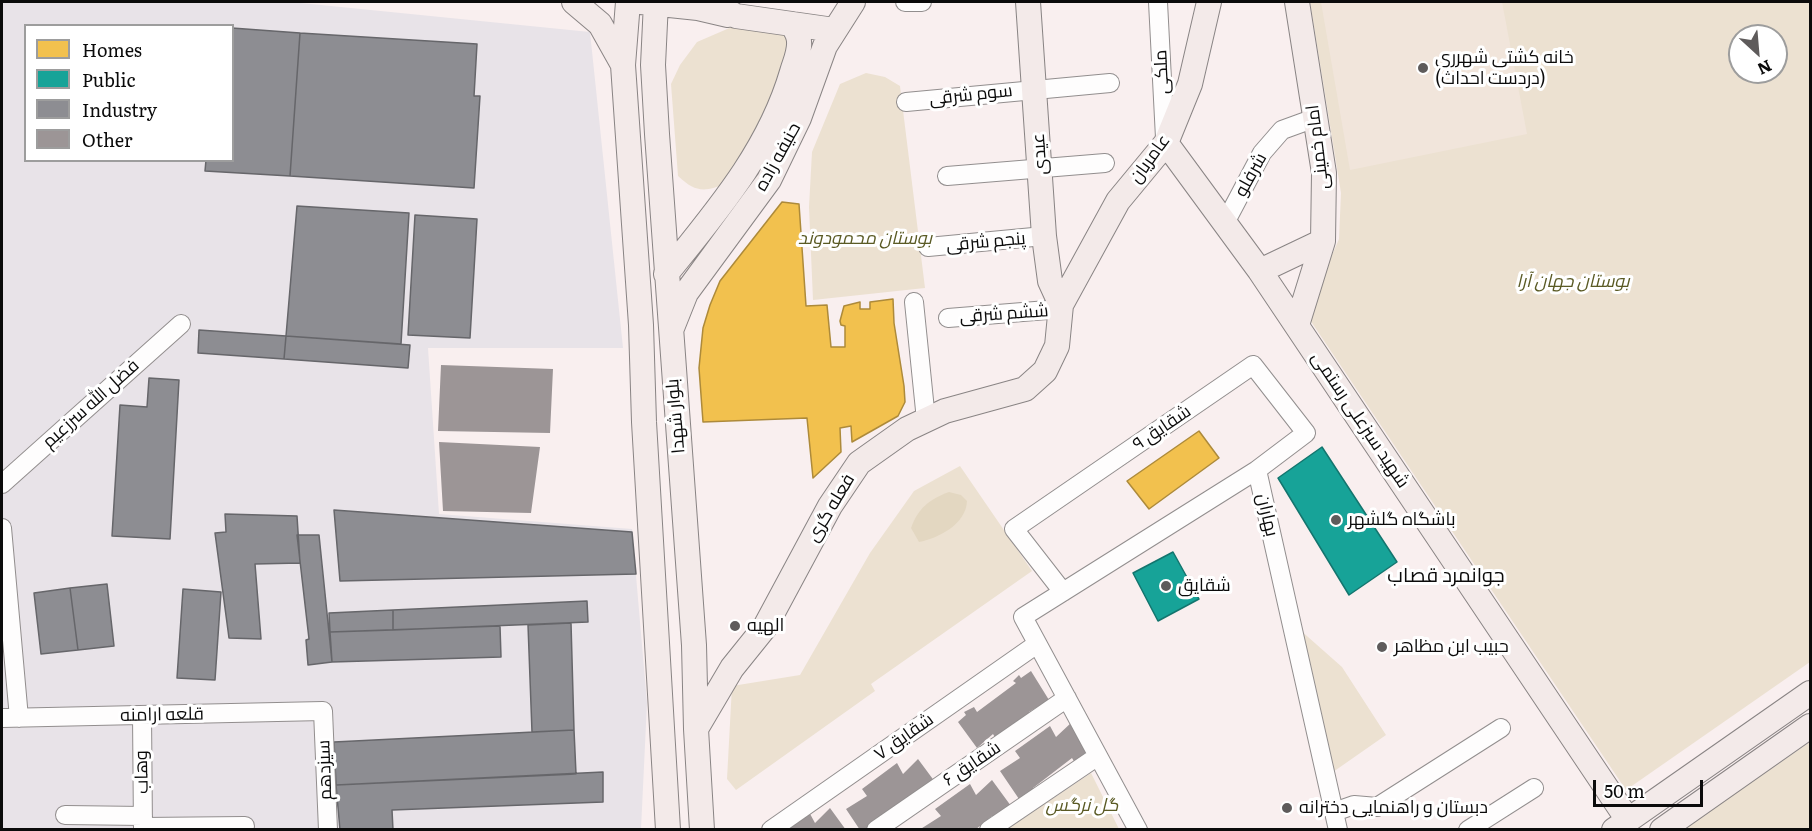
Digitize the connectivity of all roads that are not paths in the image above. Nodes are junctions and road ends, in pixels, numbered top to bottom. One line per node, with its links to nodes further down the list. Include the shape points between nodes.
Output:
1 (574, 2): 13 (street, via 600,24)
2 (628, 2): 13 (street, بلوار شهدا)
3 (651, 2): 10 (street); 27 (street, بلوار شهدا)
4 (712, 2): 10 (street)
5 (853, 2): 12 (street, حنیفه زاده)
6 (1028, 2): 15 (street, عیدی)
7 (1158, 2): 18 (street, ملکی)
8 (1209, 2): 18 (street, عامریان, via 1190,84)
9 (1297, 2): 17 (street, امام خمینی)
10 (736, 16): 11 (street)
11 (792, 24): 12 (street); 27 (street, via 799,50 767,134 746,172)
12 (834, 30): 33 (street, حنیفه زاده, via 769,180 686,292)
13 (623, 65): 50 (street, بلوار شهدا)
14 (1110, 83): 15 (street, سوم شرقی)
15 (1036, 88): 16 (street, سوم شرقی); 20 (street, عیدی)
16 (906, 102)
17 (1315, 118): 22 (street, شرفلو, via 1282,130 1275,137 1262,153); 24 (street, امام خمینی, via 1324,173)
18 (1166, 143): 22 (street, شهید سبزعلی رستمی); 29 (street, عامریان, via 1118,201)
19 (1105, 163): 20 (street)
20 (1041, 166): 21 (street); 23 (street, عیدی)
21 (946, 176)
22 (1225, 223): 26 (street, شهید سبزعلی رستمی)
23 (1044, 236): 25 (street, پنجم شرقی); 29 (street, عیدی, via 1050,280)
24 (1323, 241): 26 (street); 32 (street, امام خمینی)
25 (928, 247)
26 (1260, 271): 32 (street, شهید سبزعلی رستمی)
27 (666, 274): 33 (street, بلوار شهدا)
28 (914, 302): 34 (street)
29 (1061, 307): 30 (street, ششم شرقی); 34 (street, فعله گری, via 1057,346 1045,371 1025,389)
30 (948, 318)
31 (181, 324): 36 (street, فضل الله سرزعیم)
32 (1297, 325): 56 (street, شهید سبزعلی رستمی)
33 (669, 335): 40 (street, بلوار شهدا)
34 (926, 420): 41 (street, فعله گری, via 859,463 825,515 765,627)
35 (1257, 470): 38 (street, بهاران); 38 (street, شقایق ۹, via 1305,433 1253,365 1014,529); 54 (street, بهاران)
36 (2, 483)
37 (2, 528): 46 (street)
38 (1063, 592): 39 (street, بهاران, via 1023,617)
39 (1037, 644): 43 (street); 61 (street, شقایق ۷)
40 (694, 645): 41 (street, via 705,660); 49 (street, بلوار شهدا)
41 (732, 668): 49 (street, فعله گری)
42 (1810, 693): 56 (street)
43 (1067, 698): 51 (street); 62 (street, شقایق ۶)
44 (323, 711): 45 (street, قلعه ارامنه); 58 (street, سیزدهم)
45 (142, 715): 46 (street, قلعه ارامنه); 55 (street, وهاب)
46 (10, 718)
47 (1810, 726): 66 (street)
48 (1501, 728): 54 (street, via 1377,807 1354,805)
49 (696, 729): 50 (street); 60 (street, بلوار شهدا)
50 (664, 731): 59 (street, بلوار شهدا)
51 (1098, 756): 63 (street); 64 (street)
52 (1534, 788): 65 (street)
53 (65, 816): 55 (street)
54 (1336, 821)
55 (143, 824): 57 (street)
56 (1621, 825)
57 (244, 826)
58 (328, 830)
59 (668, 830)
60 (702, 830)
61 (771, 830)
62 (876, 830)
63 (989, 830)
64 (1138, 830)
65 (1468, 830)
66 (1662, 830)

